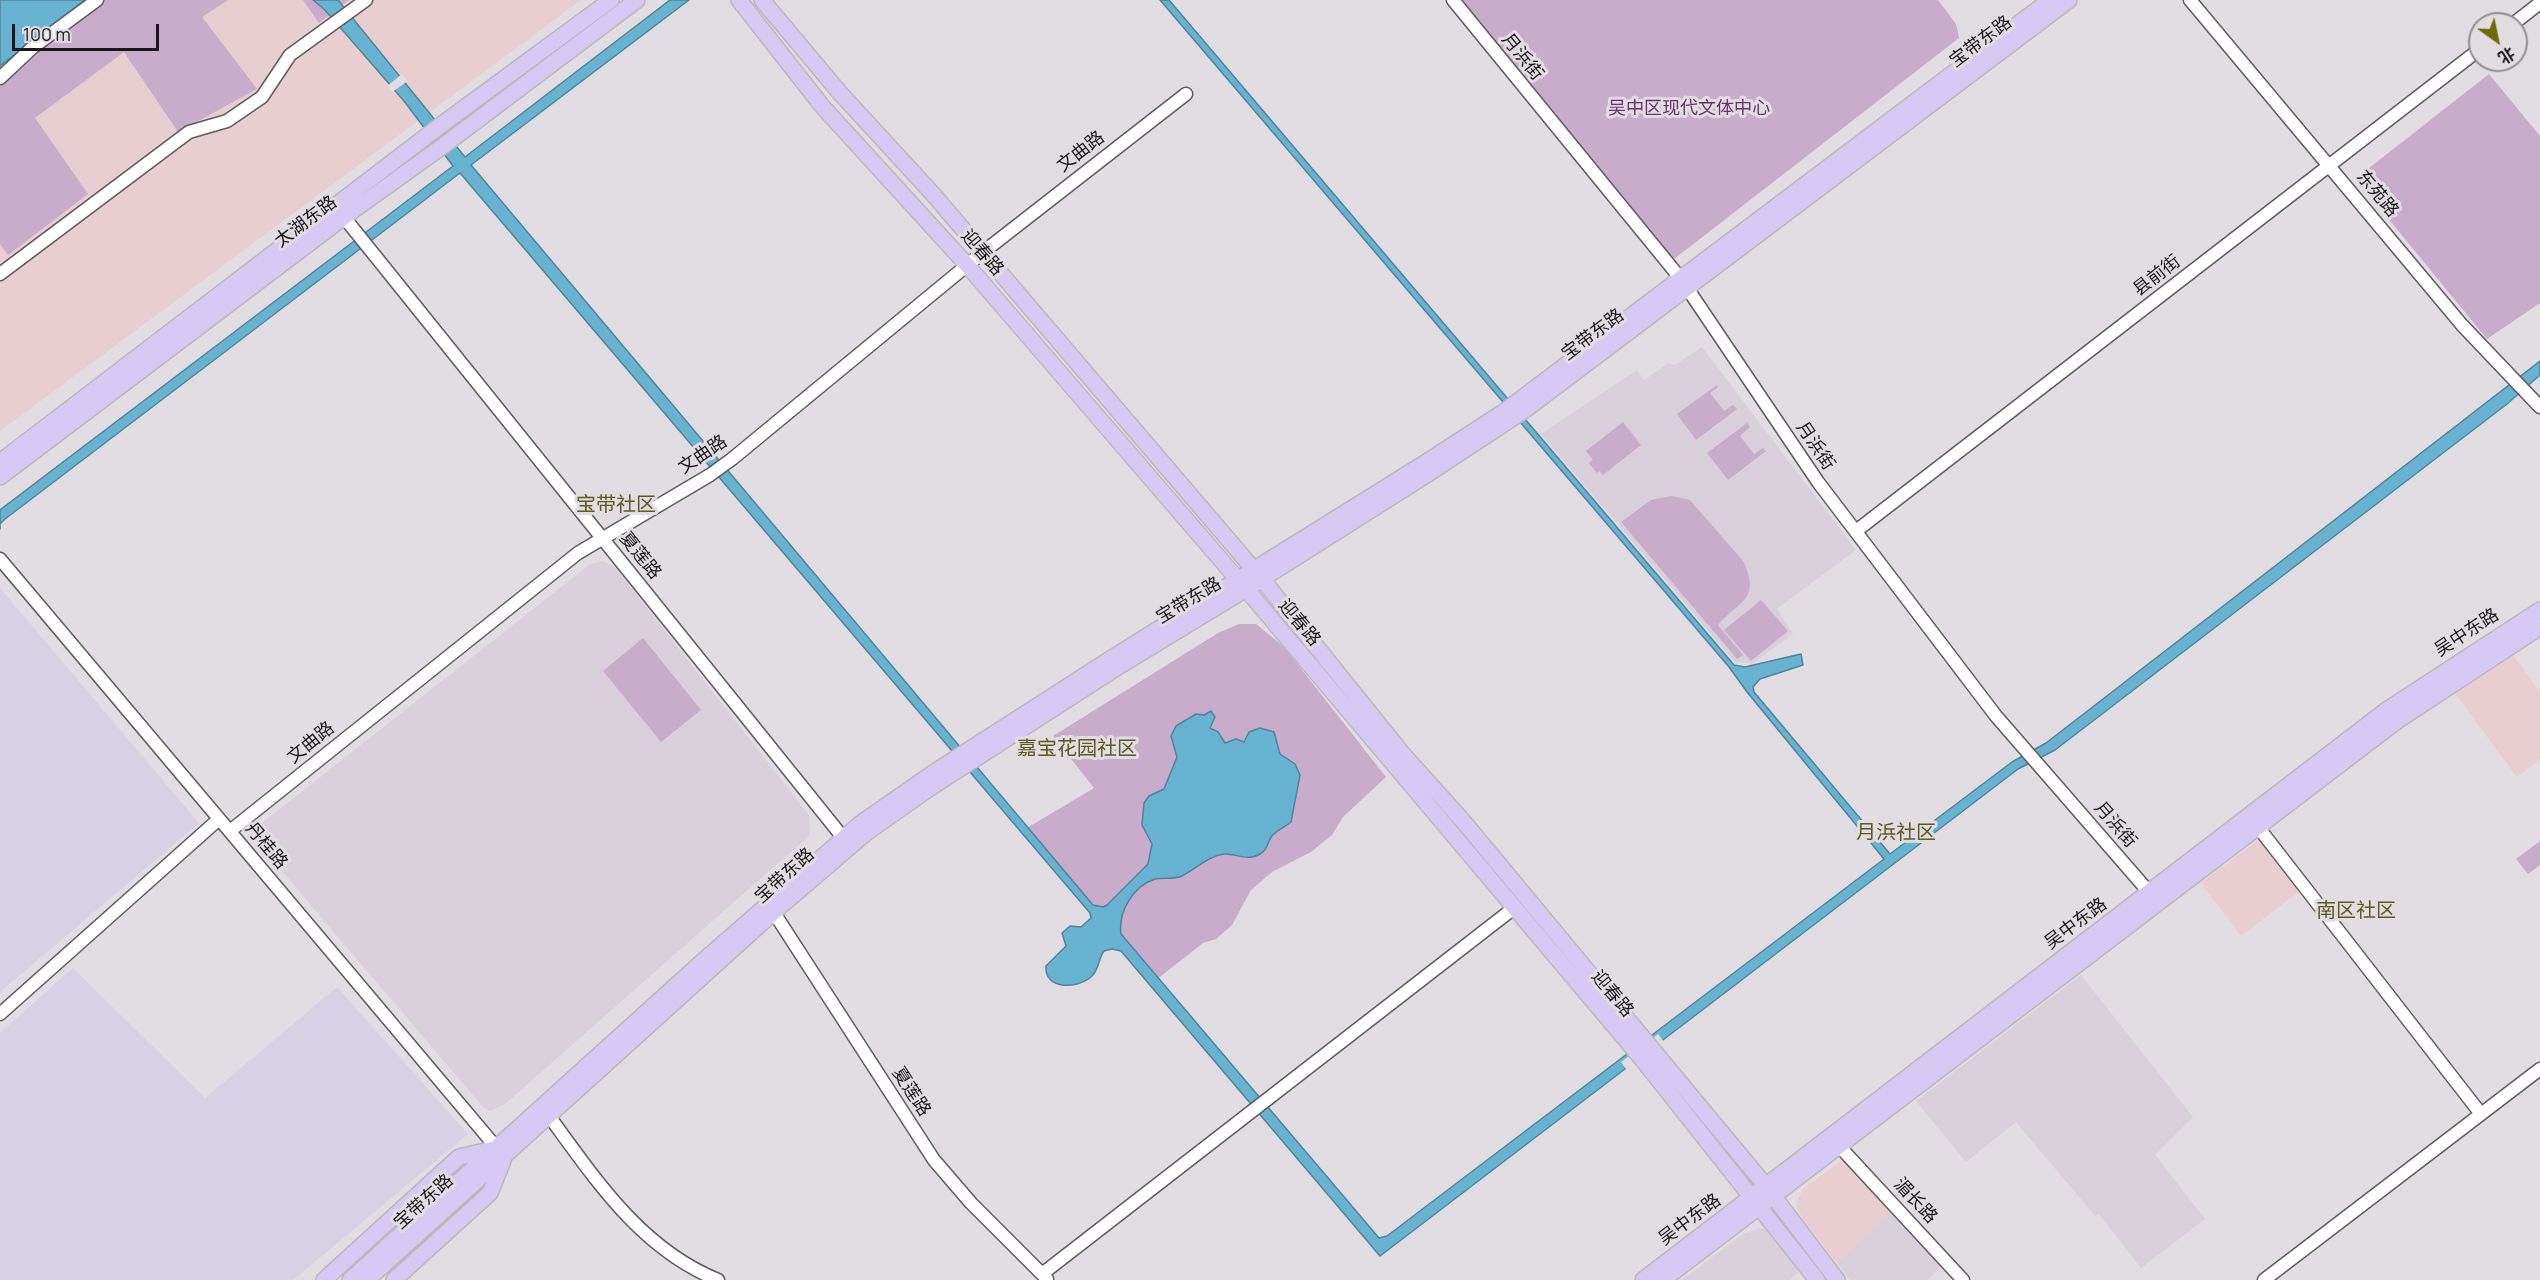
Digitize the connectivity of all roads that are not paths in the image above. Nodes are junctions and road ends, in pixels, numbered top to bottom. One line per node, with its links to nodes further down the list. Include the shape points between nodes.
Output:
1 (97, 0): 12 (street, via 32,48)
2 (366, 0): 18 (street, via 290,55 262,97 227,121 189,132)
3 (611, 0): 15 (main road, 太湖东路, via 428,134)
4 (637, 0): 15 (main road, 太湖东路, via 439,149)
5 (739, 0): 17 (main road, 迎春路, via 822,106)
6 (762, 0): 16 (main road, 迎春路)
7 (1453, 0): 19 (street, 月浜街)
8 (2050, 0): 19 (main road, 宝带东路)
9 (2068, 0): 19 (main road, 宝带东路)
10 (2190, 0): 14 (street, 东苑路)
11 (2468, 58): 14 (street, 县前街)
12 (0, 78)
13 (1186, 94): 16 (street, 文曲路)
14 (2330, 165): 20 (street, 东苑路, via 2462,325); 23 (street, 县前街)
15 (339, 211): 21 (main road, 太湖东路); 22 (main road, 太湖东路); 24 (street, 夏莲路)
16 (982, 253): 17 (street, 文曲路); 26 (main road, 迎春路)
17 (967, 265): 24 (street, 文曲路, via 727,463); 27 (main road, 迎春路)
18 (0, 274)
19 (1684, 283): 23 (street, 月浜街, via 1818,482); 26 (main road, 宝带东路, via 1515,410)
20 (2540, 407)
21 (0, 462)
22 (0, 477)
23 (1856, 531): 34 (street, 月浜街, via 1996,716)
24 (602, 538): 32 (street, 文曲路); 33 (street, 夏莲路)
25 (0, 559): 30 (street, 丹桂路)
26 (1258, 574): 27 (main road, 宝带东路); 38 (main road, 迎春路, via 1401,752 1463,821)
27 (1242, 585): 33 (main road, 宝带东路, via 1115,656); 36 (main road, 迎春路)
28 (2540, 610): 34 (main road, 吴中东路, via 2388,710)
29 (2540, 627): 31 (main road, 吴中东路, via 2397,721)
30 (219, 819): 32 (street, 丹桂路); 37 (street)
31 (2258, 827): 34 (main road, 吴中东路); 40 (street)
32 (230, 831): 43 (street, 丹桂路)
33 (846, 842): 35 (main road, 宝带东路)
34 (2154, 898): 42 (main road, 吴中东路); 44 (main road, 吴中东路)
35 (772, 907): 41 (main road, 宝带东路); 43 (main road, 宝带东路); 46 (street, 夏莲路, via 934,1160 958,1190)
36 (1514, 908): 38 (main road, 迎春路); 46 (street)
37 (0, 1014)
38 (1644, 1051): 44 (main road, 迎春路); 45 (main road, 迎春路)
39 (2540, 1070): 40 (street)
40 (2481, 1114): 57 (street)
41 (549, 1116): 43 (main road, 宝带东路); 51 (street, via 627,1218 665,1252)
42 (1840, 1147): 44 (main road, 吴中东路); 56 (street, 湄长路)
43 (501, 1152): 47 (main road, via 459,1157); 48 (main road, 宝带东路); 49 (main road, 宝带东路); 50 (main road, via 490,1193)
44 (1769, 1191): 45 (main road, 吴中东路); 55 (main road, 迎春路)
45 (1755, 1202): 52 (main road, 吴中东路); 53 (main road, 吴中东路); 54 (main road, 迎春路)
46 (1045, 1277)
47 (324, 1280)
48 (350, 1280)
49 (367, 1280)
50 (393, 1280)
51 (718, 1280)
52 (1643, 1280)
53 (1663, 1280)
54 (1817, 1280)
55 (1837, 1280)
56 (1963, 1280)
57 (2264, 1280)

